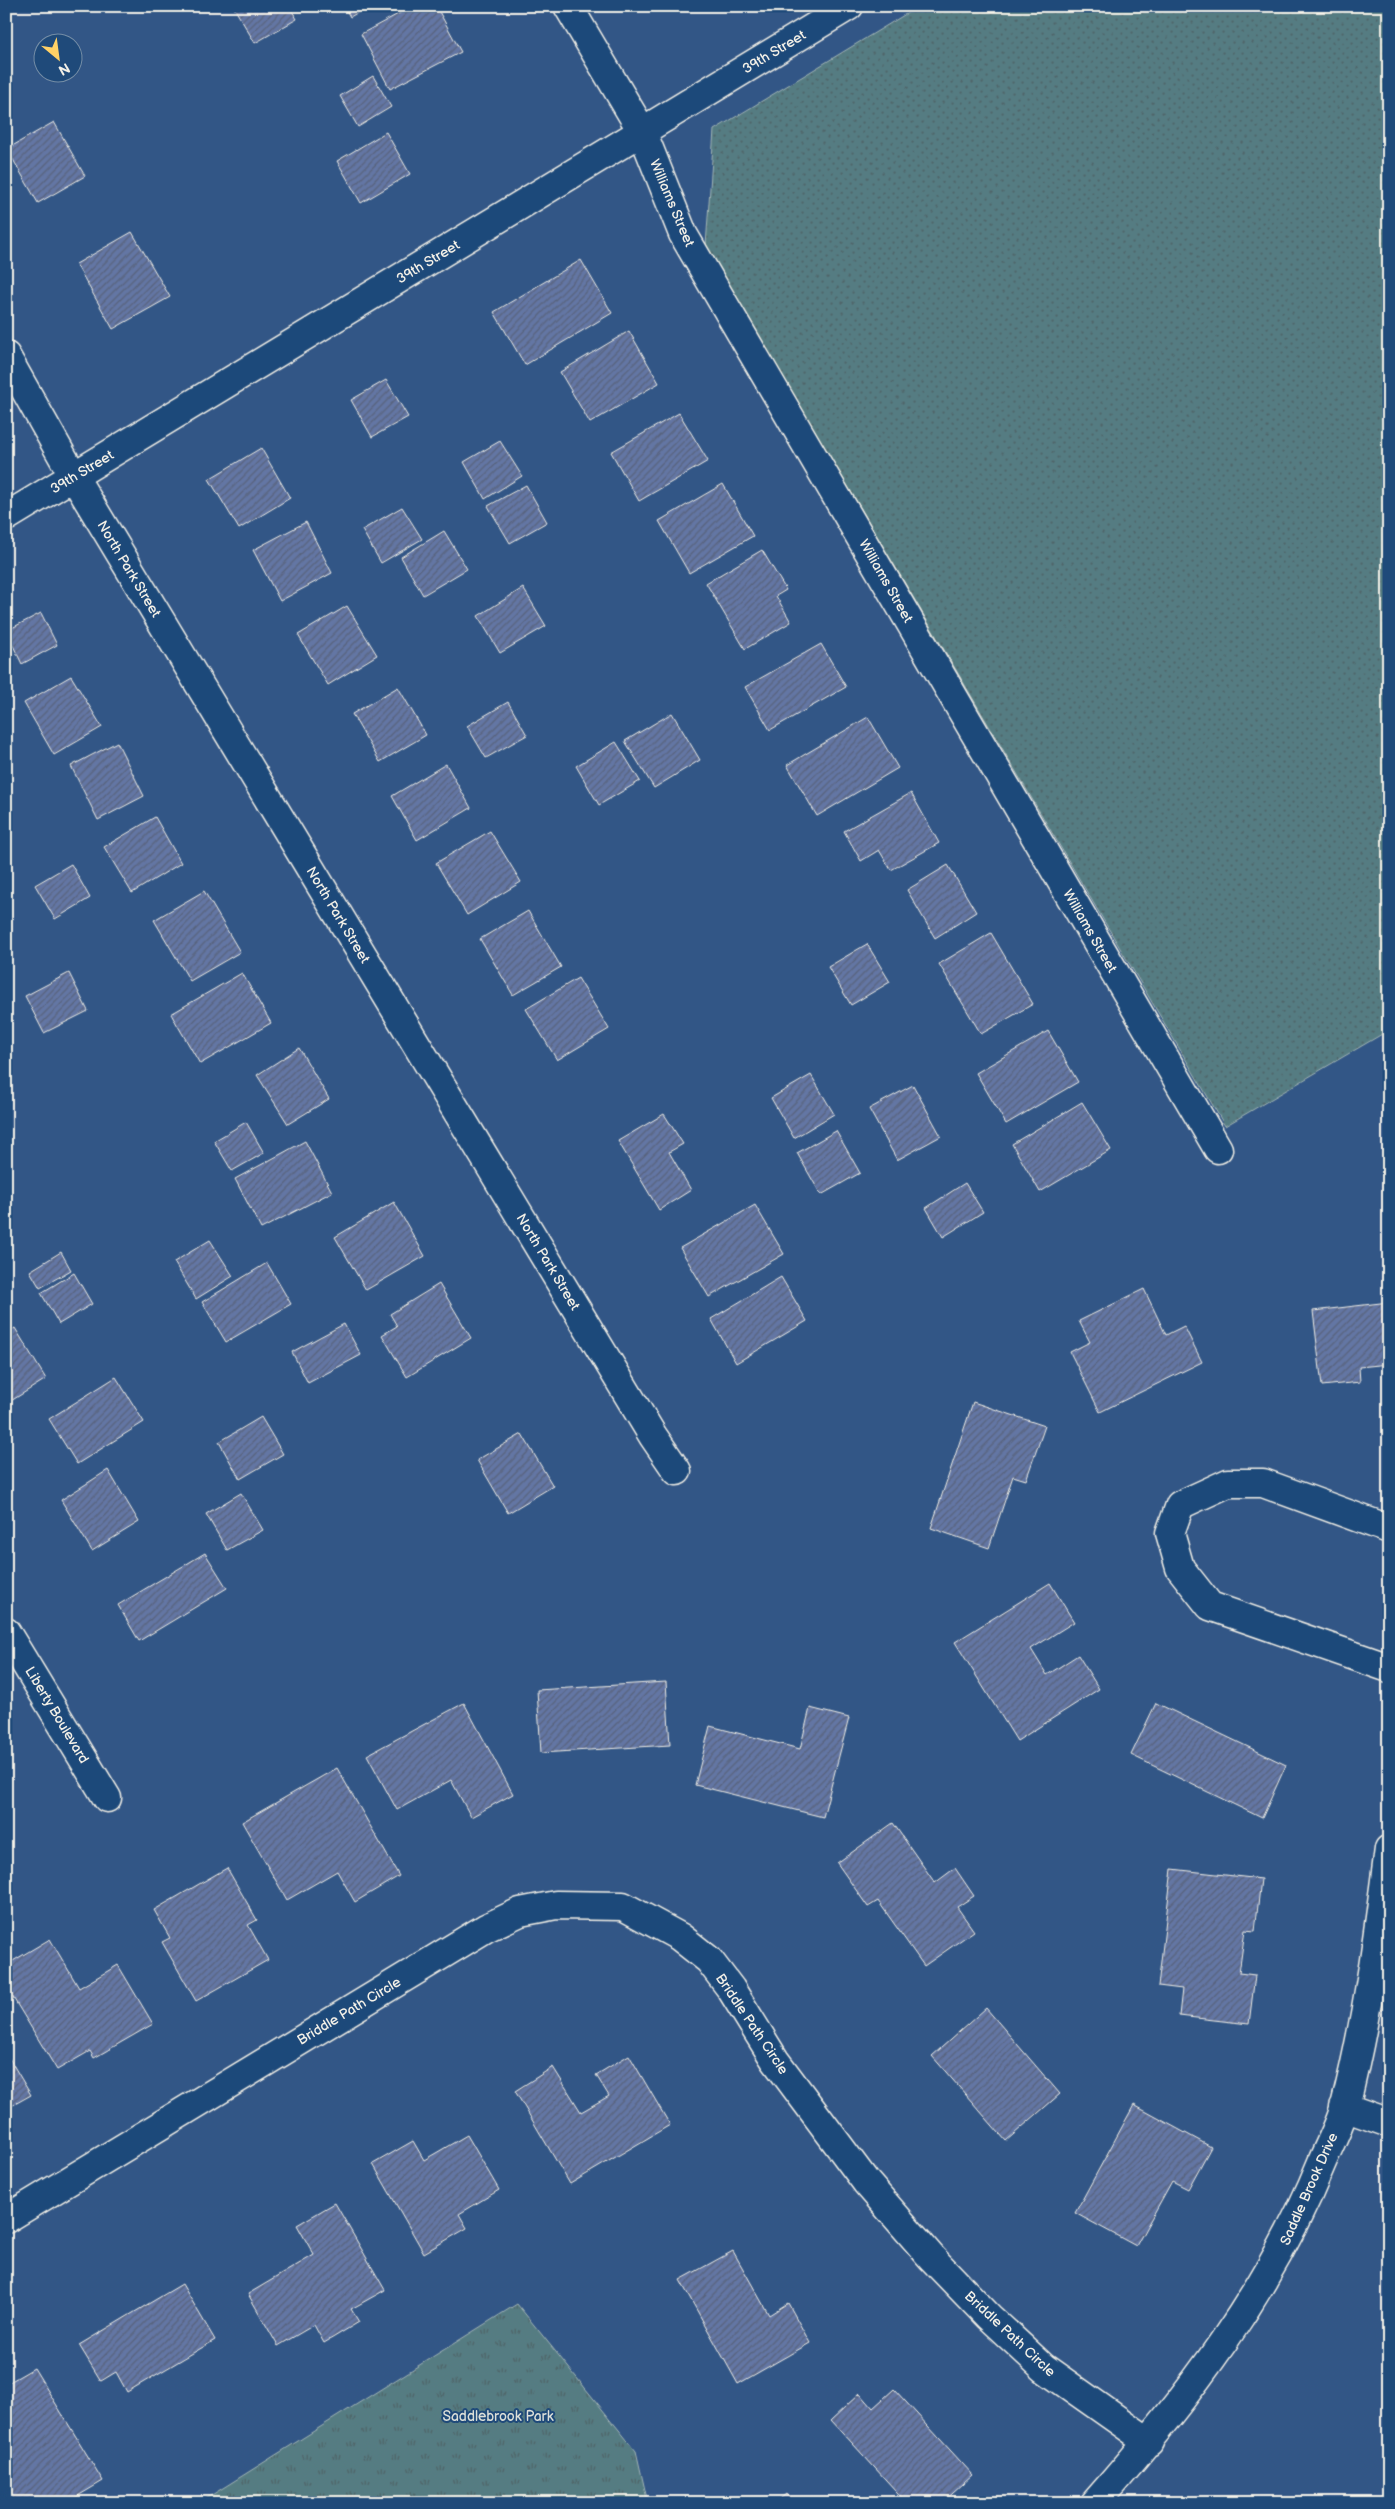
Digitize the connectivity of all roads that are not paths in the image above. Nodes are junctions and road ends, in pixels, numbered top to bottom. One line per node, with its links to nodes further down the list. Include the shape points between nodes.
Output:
1 (568, 6): 3 (street, Williams Street)
2 (849, 6): 3 (street, 39th Street)
3 (642, 131): 5 (street, 39th Street); 7 (street, Williams Street, via 683,234)
4 (6, 356): 5 (street, North Park Street)
5 (74, 477): 6 (street, 39th Street); 8 (street, North Park Street, via 652,1436)
6 (6, 517)
7 (1218, 1149)
8 (677, 1471)
9 (1389, 1529): 11 (street, via 1263,1484 1228,1482 1180,1505 1170,1533 1180,1568 1210,1606)
10 (6, 1632): 12 (street, Liberty Boulevard)
11 (1389, 1668)
12 (107, 1798)
13 (1389, 1849): 14 (street, Saddle Brook Drive, via 1373,1975)
14 (1344, 2107): 15 (street); 17 (street, Saddle Brook Drive, via 1304,2208 1282,2251 1235,2326)
15 (1389, 2123)
16 (6, 2219): 17 (street, Briddle Path Circle, via 486,1928 520,1912 556,1905 623,1906 680,1937 709,1960 775,2060 866,2182 989,2317 1044,2368)
17 (1149, 2442): 18 (street, Saddle Brook Drive)
18 (1095, 2503)

